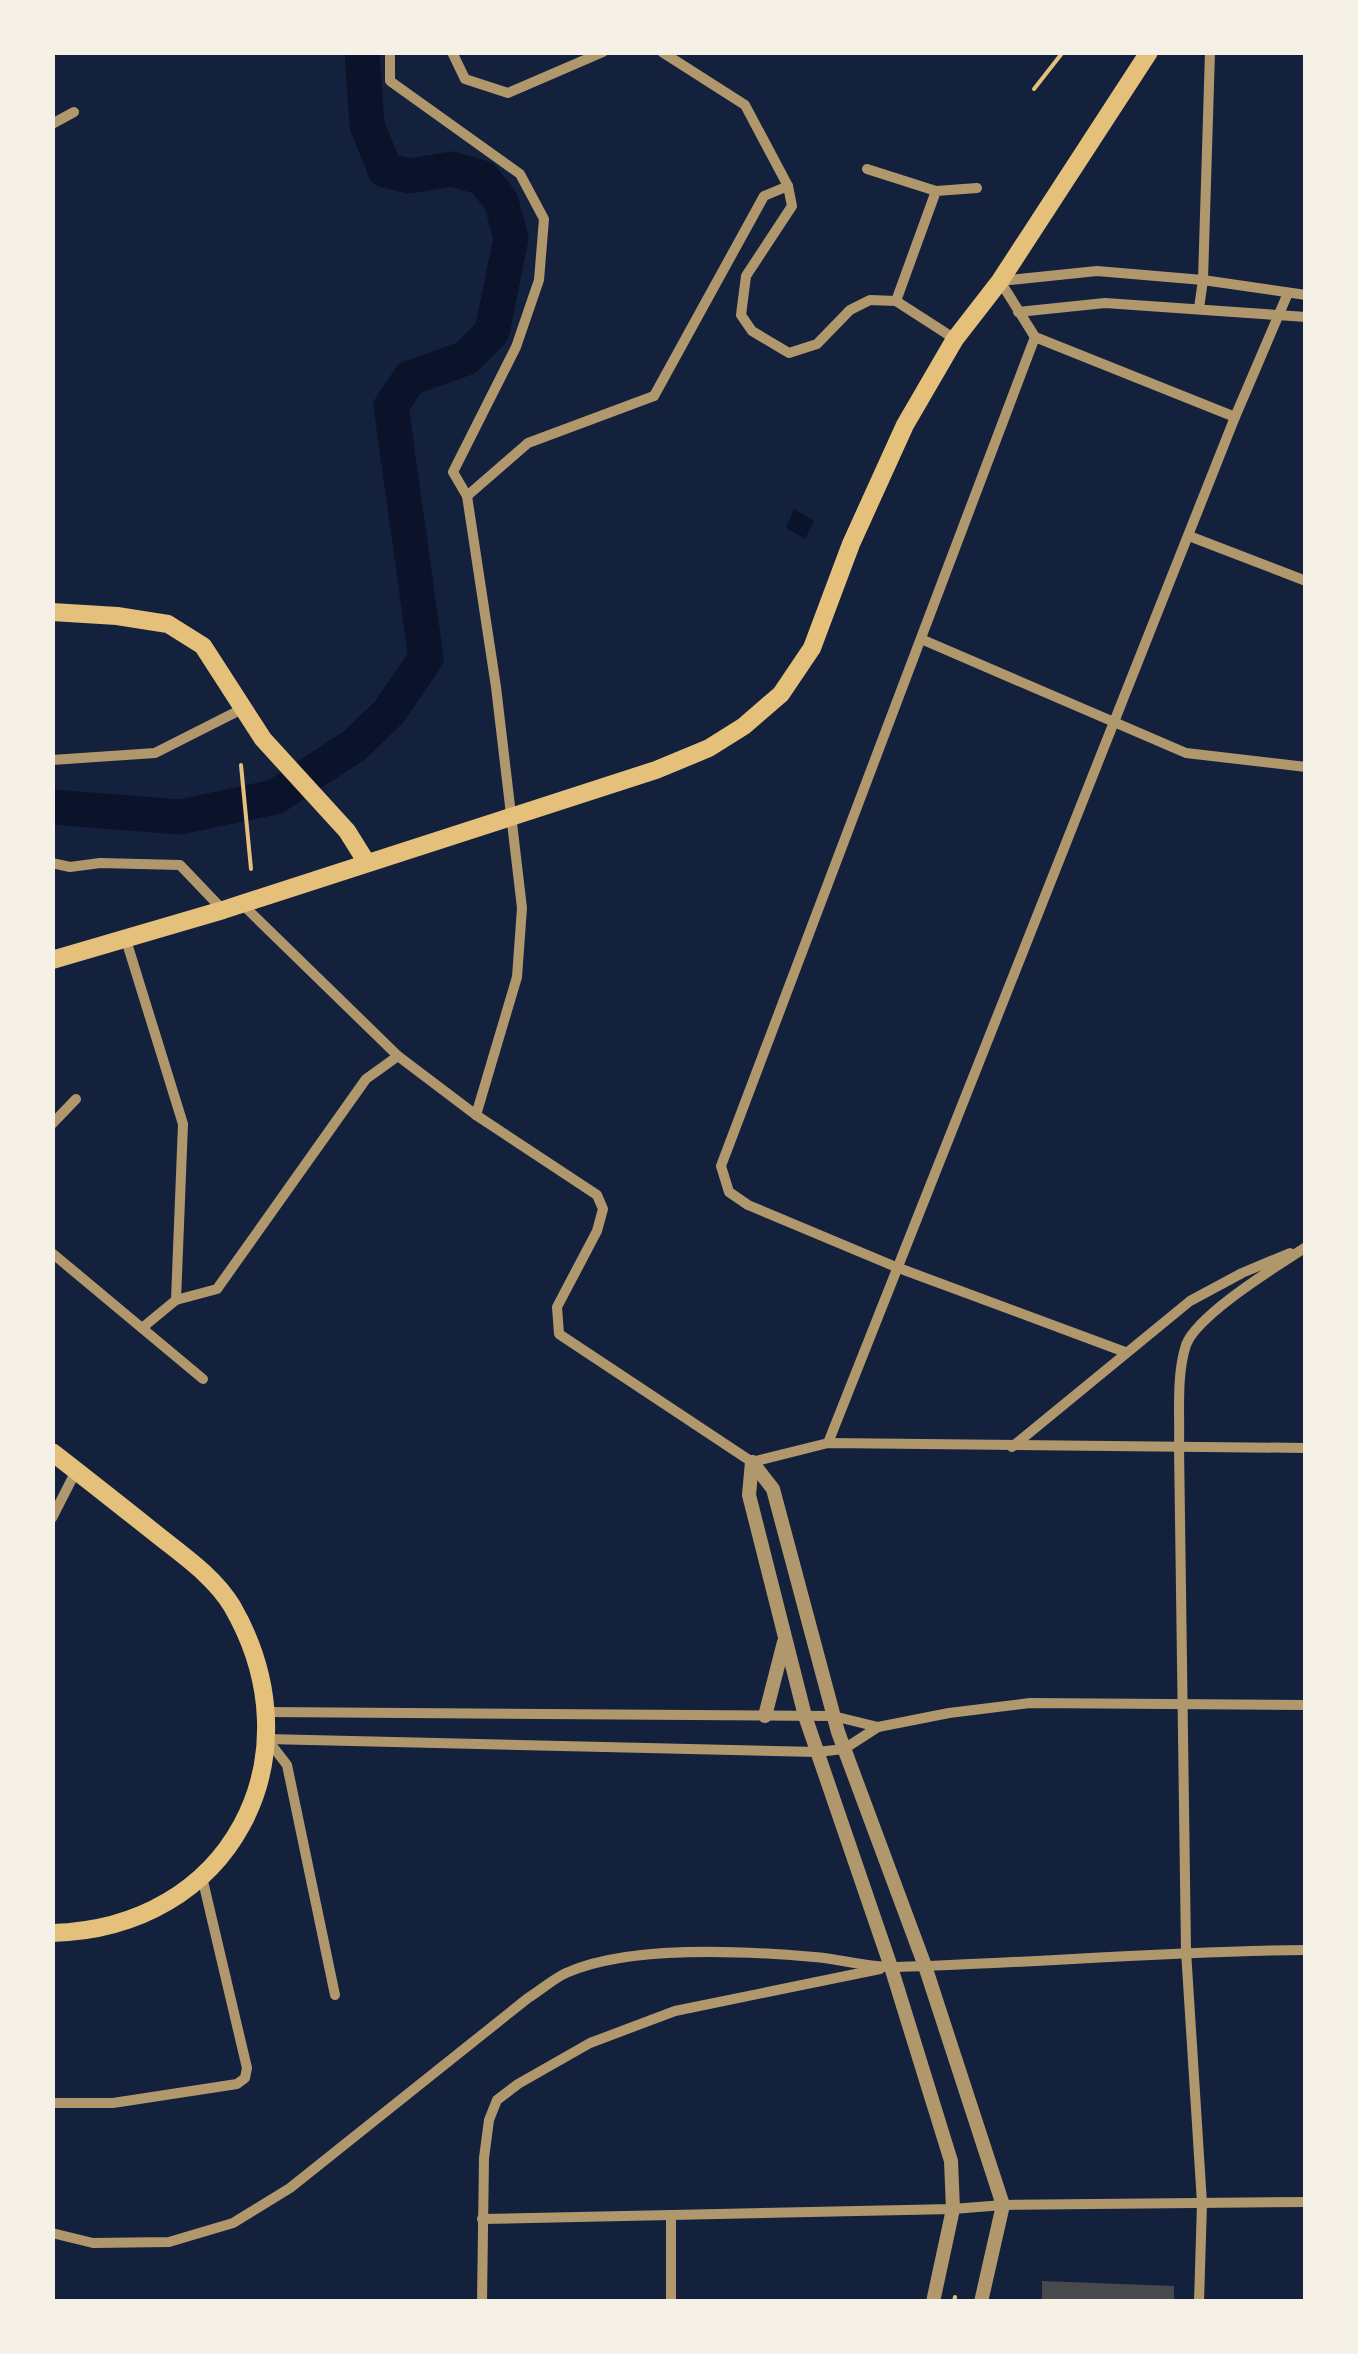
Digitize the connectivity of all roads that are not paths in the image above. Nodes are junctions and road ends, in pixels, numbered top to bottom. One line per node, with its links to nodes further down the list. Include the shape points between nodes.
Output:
1 (390, 52): 25 (street, via 390,81 520,174 544,219 539,280 516,347 454,472)
2 (452, 52): 3 (street, via 466,79 508,93)
3 (603, 52)
4 (662, 52): 10 (street, via 744,105)
5 (1149, 52): 14 (main road)
6 (1210, 52): 13 (street)
7 (74, 112): 8 (street)
8 (52, 124)
9 (868, 170): 12 (street)
10 (788, 186): 17 (street, via 792,206 746,276 740,314 752,331 789,353 817,344 850,310 870,300); 25 (street, via 764,196 654,396 528,443)
11 (978, 188): 12 (street)
12 (936, 191): 17 (street)
13 (1203, 280): 14 (street, via 1097,271); 15 (street); 18 (street)
14 (1000, 282): 19 (street); 23 (main road)
15 (1288, 293): 16 (street); 20 (street)
16 (1306, 295)
17 (896, 301): 23 (street)
18 (1199, 308): 19 (street, via 1106,303); 20 (street)
19 (1018, 312): 22 (street)
20 (1280, 314): 21 (street); 24 (street)
21 (1306, 317)
22 (1035, 337): 24 (street); 29 (street)
23 (955, 340): 34 (main road, via 906,425 812,648 781,694 708,748)
24 (1235, 417): 26 (street)
25 (467, 496): 34 (street)
26 (1189, 536): 27 (street); 31 (street)
27 (1306, 582)
28 (52, 612): 30 (main road, via 168,624 202,646)
29 (921, 639): 31 (street); 47 (street, via 721,1166 729,1192 748,1205)
30 (242, 709): 32 (street, via 156,753); 36 (main road)
31 (1116, 722): 33 (street, via 1186,753); 47 (street)
32 (52, 760)
33 (1306, 767)
34 (512, 818): 36 (main road); 43 (street, via 522,908 517,977)
35 (52, 863): 38 (street, via 180,865)
36 (367, 863): 37 (main road)
37 (242, 904): 38 (main road); 41 (street)
38 (223, 910): 39 (main road)
39 (126, 940): 40 (main road); 48 (street, via 183,1124)
40 (52, 960)
41 (398, 1056): 43 (street); 48 (street, via 366,1078 217,1289)
42 (76, 1099): 44 (street)
43 (476, 1115): 57 (street, via 597,1195 604,1209 557,1307 559,1334)
44 (52, 1124)
45 (1305, 1247): 50 (street, via 1190,1301); 53 (street, via 1198,1323 1182,1368)
46 (52, 1253): 49 (street)
47 (896, 1267): 50 (street); 52 (street)
48 (176, 1300): 49 (street)
49 (142, 1328): 51 (street)
50 (1125, 1352): 54 (street)
51 (203, 1379)
52 (828, 1443): 54 (street); 57 (street)
53 (1179, 1446): 54 (street); 55 (street); 61 (street)
54 (1012, 1447)
55 (1306, 1448)
56 (52, 1452): 58 (main road)
57 (752, 1462): 60 (street, via 749,1495); 66 (street, via 774,1489)
58 (76, 1471): 59 (street); 63 (main road, via 196,1565 230,1603 256,1657)
59 (52, 1518)
60 (786, 1631): 64 (street); 65 (street)
61 (1182, 1705): 62 (street); 67 (street, via 1030,1703); 74 (street)
62 (1306, 1705)
63 (266, 1712): 64 (street); 68 (main road)
64 (765, 1716): 65 (street)
65 (805, 1716): 66 (street); 70 (street)
66 (833, 1716): 67 (street); 69 (street)
67 (878, 1728): 69 (street)
68 (268, 1738): 70 (street); 71 (main road, via 256,1796 240,1830); 77 (street, via 287,1765)
69 (844, 1749): 70 (street); 75 (street)
70 (817, 1752): 76 (street)
71 (202, 1877): 72 (main road, via 130,1921); 78 (street, via 245,2078 113,2103)
72 (52, 1933)
73 (1306, 1950): 74 (street)
74 (1186, 1951): 75 (street); 80 (street)
75 (925, 1966): 76 (street); 81 (street)
76 (891, 1967): 82 (street, via 951,2161); 84 (street, via 675,2011 590,2044 518,2084 497,2100 489,2120); 85 (street, via 814,1956 702,1953 592,1964 528,1998 290,2188 233,2223 169,2242 93,2243)
77 (336, 1995)
78 (52, 2103)
79 (1306, 2202): 80 (street)
80 (1202, 2203): 81 (street); 90 (street)
81 (1003, 2206): 82 (street); 89 (street)
82 (953, 2209): 83 (street); 88 (street)
83 (670, 2215): 84 (street); 87 (street)
84 (482, 2219): 86 (street)
85 (52, 2233)
86 (482, 2302)
87 (671, 2302)
88 (933, 2302)
89 (981, 2302)
90 (1199, 2302)

